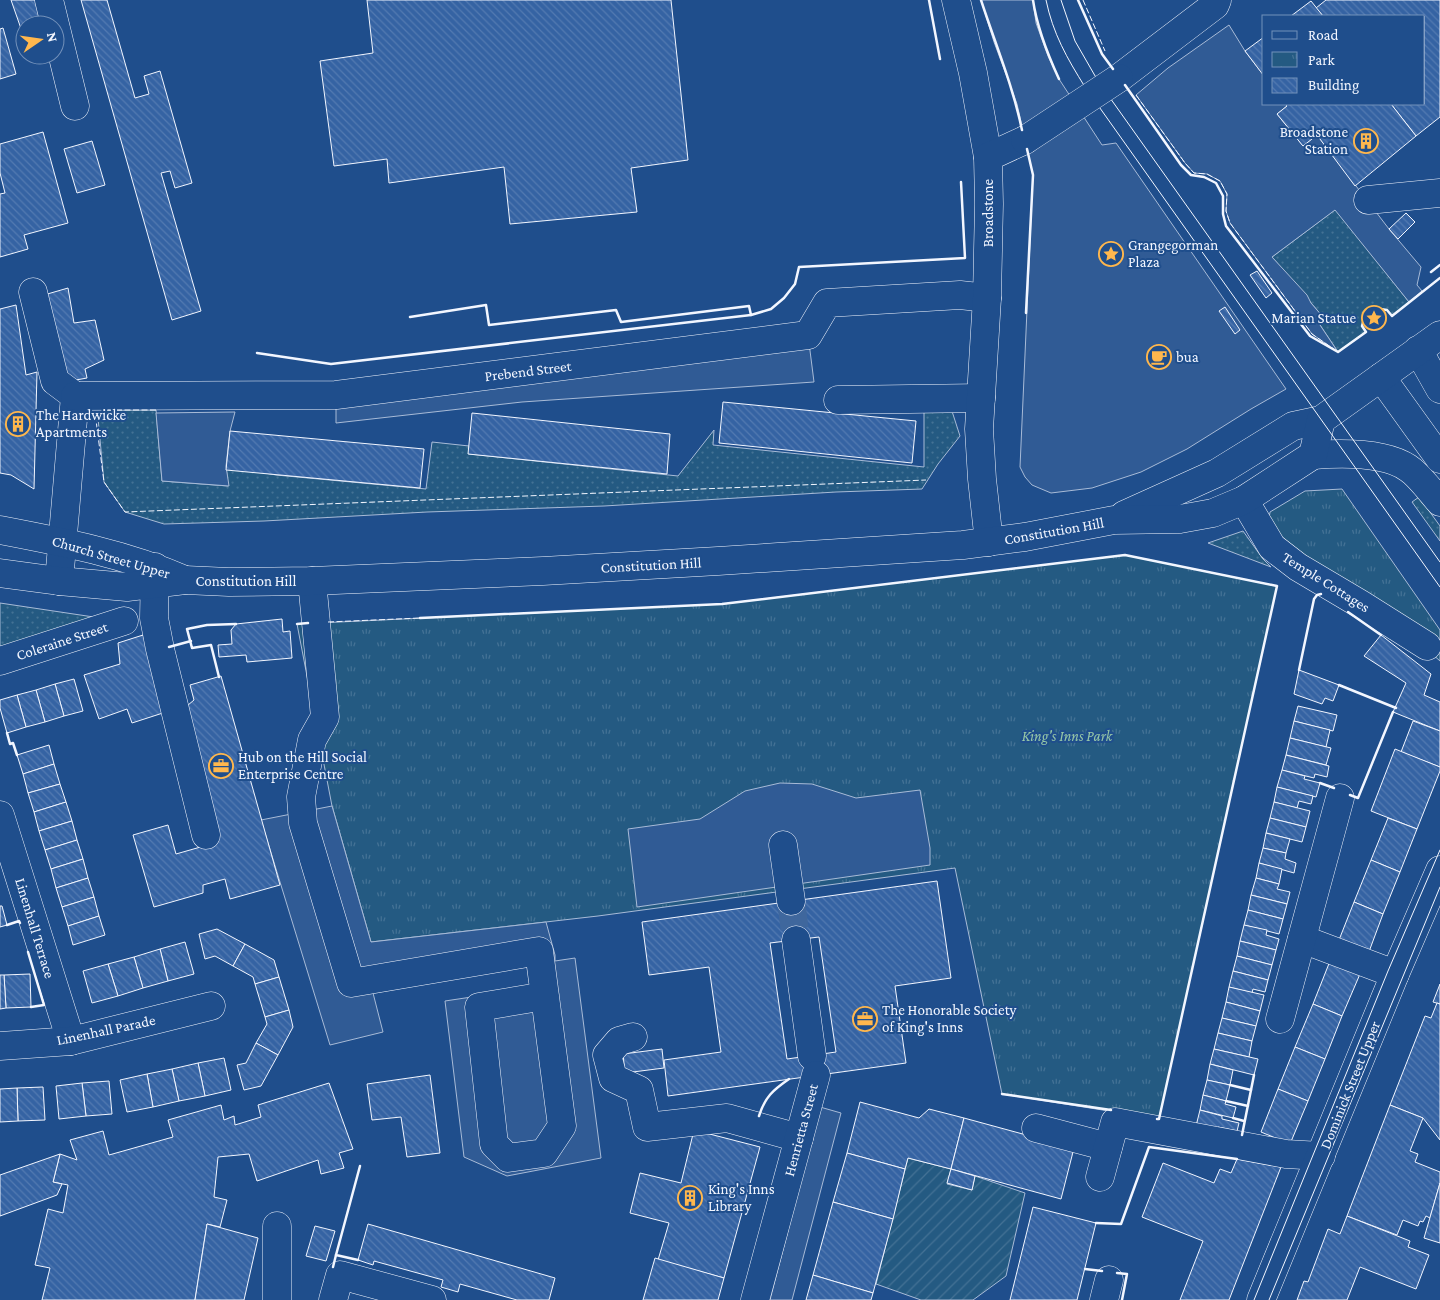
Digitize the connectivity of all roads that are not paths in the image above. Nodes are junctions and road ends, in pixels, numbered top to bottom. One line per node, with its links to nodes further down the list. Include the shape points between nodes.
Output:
1 (49, 0): 4 (street)
2 (956, 0): 5 (street)
3 (1222, 2): 5 (street, Broadstone, bridge, via 1119,78 1025,140)
4 (75, 106)
5 (988, 157): 9 (street, Broadstone)
6 (1440, 194): 7 (street)
7 (1368, 200)
8 (34, 292): 14 (street, via 55,381)
9 (987, 298): 14 (street, Prebend Street, via 960,295 827,303 808,335 336,395); 15 (street, Broadstone)
10 (1440, 335): 11 (street, Constitution Hill)
11 (1418, 350): 12 (street, Constitution Hill); 13 (street)
12 (1381, 377): 17 (street, Constitution Hill); 19 (street)
13 (1440, 389)
14 (76, 396): 24 (street)
15 (981, 398): 16 (street); 25 (street, Broadstone, via 979,429)
16 (838, 400)
17 (1321, 420): 18 (street); 22 (street, Constitution Hill, via 1293,426 1211,476)
18 (1313, 455): 20 (street, Constitution Hill); 21 (street, via 1344,453 1392,460 1409,468)
19 (1440, 459)
20 (1244, 500): 22 (street, Constitution Hill, via 1213,513 1180,519); 32 (street, Temple Cottages, via 1272,547 1298,567)
21 (1440, 502)
22 (1114, 520): 25 (street, Constitution Hill)
23 (0, 530): 24 (street, Church Street Upper)
24 (62, 542): 27 (street, Church Street Upper); 29 (street)
25 (989, 542): 30 (street, Constitution Hill, via 718,561)
26 (0, 573): 29 (street, Church Street Upper)
27 (155, 576): 28 (street, Church Street Upper); 29 (street, Church Street Upper, via 127,587); 36 (street, via 154,618 160,649)
28 (185, 580): 30 (street, Constitution Hill)
29 (59, 581)
30 (312, 581): 43 (street, via 324,717 312,740 301,797 303,823 350,983 539,951)
31 (124, 621): 33 (street, Coleraine Street)
32 (1427, 646)
33 (0, 661)
34 (1340, 798): 40 (street)
35 (0, 815): 47 (street, Linenhall Terrace)
36 (206, 835)
37 (783, 845): 39 (street)
38 (1440, 870): 42 (street, Dominick Street Upper)
39 (791, 901)
40 (1302, 939): 42 (street); 45 (street)
41 (796, 940): 50 (street, Henrietta Street, via 814,1065)
42 (1395, 974): 52 (street, Dominick Street Upper)
43 (545, 996): 43 (street, via 479,1007 494,1144 508,1158 544,1153 562,1126)
44 (211, 1006): 47 (street, Linenhall Parade)
45 (1280, 1020)
46 (633, 1037): 50 (street, via 619,1041 607,1055 613,1078 639,1090 647,1127 727,1118)
47 (71, 1041): 48 (street, Linenhall Parade)
48 (0, 1046)
49 (1036, 1128): 51 (street)
50 (799, 1138): 58 (street, Henrietta Street)
51 (1108, 1147): 52 (street, via 1115,1122 1286,1154); 53 (street)
52 (1321, 1156): 59 (street, Dominick Street Upper)
53 (1100, 1177)
54 (277, 1226): 55 (street)
55 (277, 1300)
56 (333, 1300): 57 (street, via 340,1275)
57 (432, 1300)
58 (755, 1300)
59 (1261, 1300)

